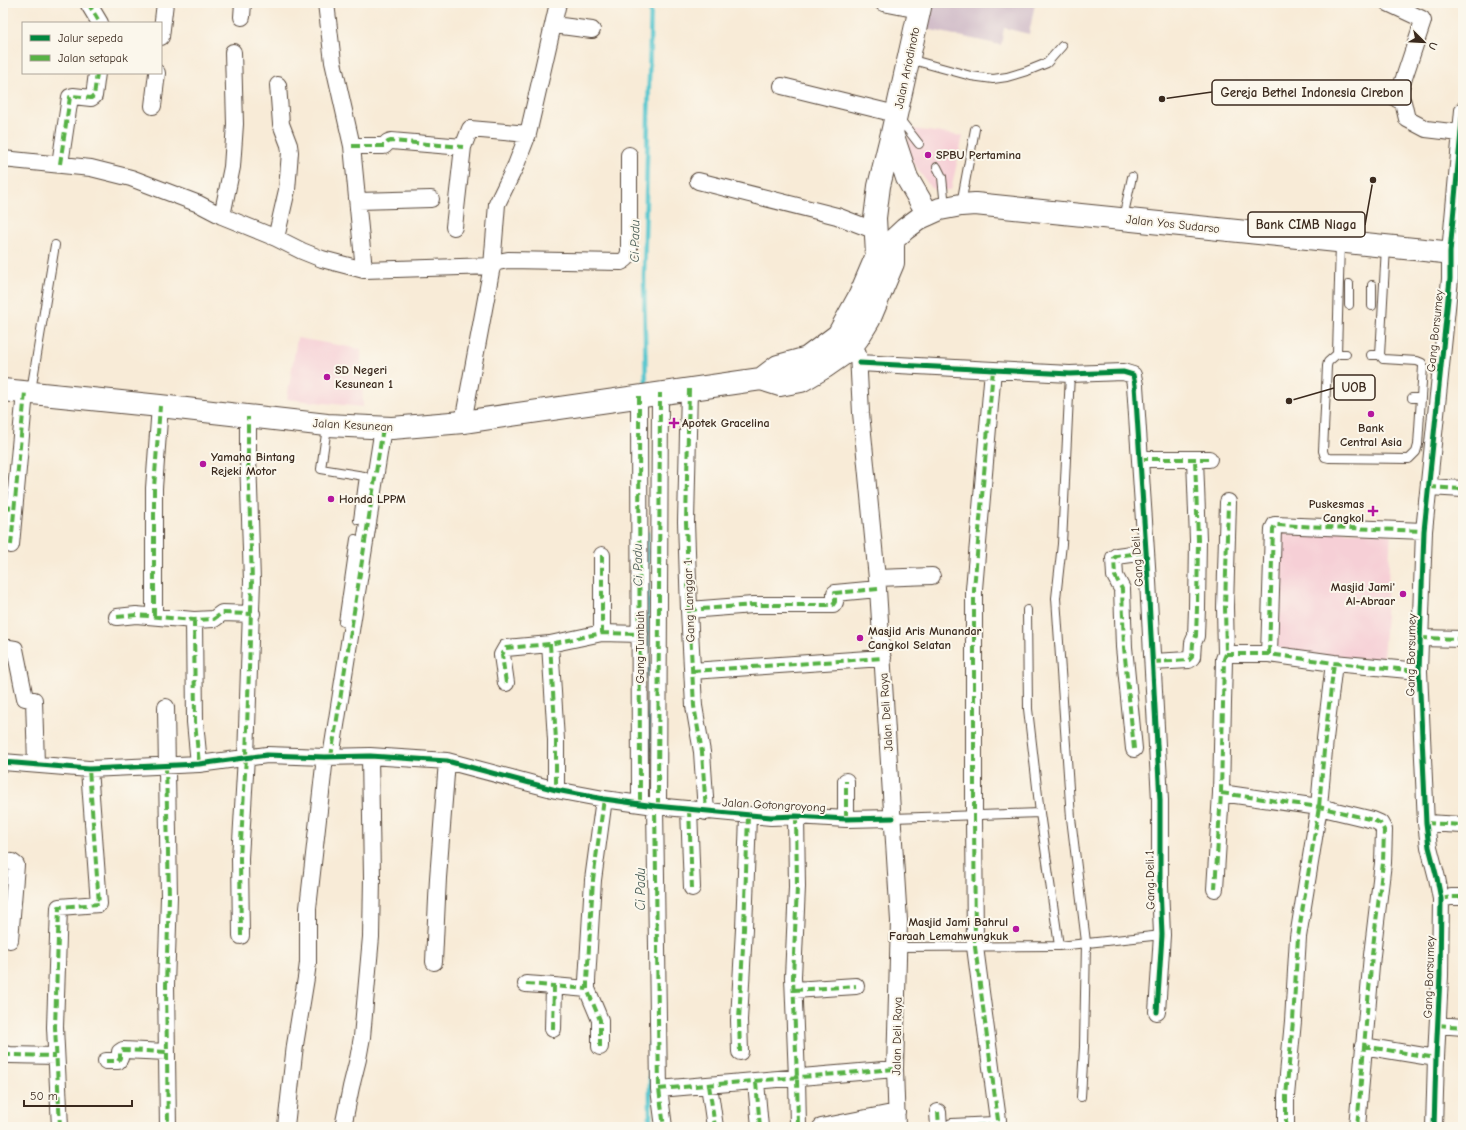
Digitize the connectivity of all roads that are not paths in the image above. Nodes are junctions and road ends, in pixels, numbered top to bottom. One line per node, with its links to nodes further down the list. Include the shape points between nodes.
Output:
1 (88, 3): 8 (street)
2 (165, 3): 10 (street)
3 (326, 3): 26 (street, via 333,62)
4 (558, 3): 9 (street)
5 (883, 3): 7 (street)
6 (1388, 3): 23 (street, via 1423,21 1397,99 1404,102 1407,119 1426,129)
7 (920, 7): 14 (main road, Jalan Ariodinoto)
8 (99, 22)
9 (554, 25): 11 (street); 24 (street)
10 (162, 28)
11 (592, 30)
12 (1062, 46): 14 (lane, via 1047,63 1007,77 993,79 971,76)
13 (233, 52): 37 (street, via 235,124 232,167)
14 (909, 59): 21 (main road, Jalan Ariodinoto)
15 (97, 74): 30 (street, via 94,96 70,97)
16 (157, 74): 19 (street)
17 (278, 85): 41 (street, via 281,124 290,152 287,190)
18 (782, 86): 21 (street)
19 (153, 106)
20 (1463, 110): 23 (street, Gang Borsumey)
21 (894, 124): 25 (lane); 36 (main road, via 907,178); 40 (main road, Jalan Ariodinoto, via 879,186 875,218)
22 (975, 129): 36 (lane)
23 (1460, 133): 45 (street, Gang Borsumey)
24 (528, 134): 27 (street, via 470,129); 46 (street, via 497,204)
25 (919, 144)
26 (352, 146): 27 (street, via 384,146 391,141); 35 (street)
27 (462, 147): 39 (street)
28 (629, 155): 46 (street, via 629,251 625,260 508,260)
29 (3, 159): 30 (street)
30 (60, 164): 37 (street, via 91,168 131,178 199,204)
31 (937, 167): 36 (lane, via 942,177)
32 (1132, 177): 38 (lane)
33 (698, 181): 40 (street, via 837,216)
34 (431, 199): 35 (street)
35 (358, 201): 47 (street)
36 (945, 209): 38 (main road, Jalan Yos Sudarso, via 975,204); 40 (main road, via 920,218 905,229)
37 (222, 216): 41 (street)
38 (1123, 219): 42 (main road, Jalan Yos Sudarso)
39 (454, 227)
40 (884, 235): 56 (main road); 57 (main road, via 893,263 869,320)
41 (276, 238): 47 (street, via 322,259)
42 (1340, 241): 44 (main road, Jalan Yos Sudarso); 50 (lane)
43 (55, 245): 64 (lane)
44 (1386, 246): 45 (main road, Jalan Yos Sudarso); 53 (lane)
45 (1456, 253): 73 (street, Gang Borsumey, via 1450,279)
46 (492, 266): 47 (street); 69 (street)
47 (364, 270)
48 (1349, 284): 51 (lane)
49 (1372, 285): 52 (lane)
50 (1339, 294): 51 (lane); 53 (lane, via 1342,354 1326,366 1323,452 1325,457 1409,459 1416,452 1416,398 1423,366 1417,361 1383,359 1376,355)
51 (1349, 295): 54 (lane)
52 (1372, 296): 53 (lane); 55 (lane)
53 (1383, 296)
54 (1349, 306)
55 (1372, 306)
56 (850, 314): 57 (street, Jalan Deli Raya); 61 (main road, via 838,335 807,358 778,366)
57 (858, 338): 58 (street, Jalan Deli Raya); 61 (main road, via 848,351 801,381 780,385)
58 (859, 363): 59 (street, Gang Deli 1); 84 (street, Jalan Deli Raya, via 861,413)
59 (993, 370): 60 (street, Gang Deli 1); 128 (street, via 974,589)
60 (1070, 374): 72 (street, Gang Deli 1, via 1123,372 1133,375); 140 (lane, via 1062,544 1056,598 1071,818)
61 (761, 380): 62 (main road)
62 (695, 389): 65 (main road, Jalan Kesunean); 85 (street, Gang Langgar 1, via 686,522)
63 (3, 390): 64 (main road, Jalan Kesunean)
64 (28, 392): 67 (main road, Jalan Kesunean); 76 (street)
65 (660, 393): 66 (main road, Jalan Kesunean); 121 (street)
66 (639, 396): 69 (main road, Jalan Kesunean); 93 (street, Gang Tumbuh)
67 (160, 406): 68 (main road, Jalan Kesunean); 88 (street, via 154,488)
68 (248, 417): 70 (main road, Jalan Kesunean); 87 (street)
69 (463, 422): 71 (main road, Jalan Kesunean)
70 (327, 425): 71 (main road, Jalan Kesunean); 77 (lane, via 321,469 364,476)
71 (383, 428): 110 (street)
72 (1140, 459): 81 (street, Gang Deli 1); 101 (street, via 1202,459 1196,636 1192,656 1189,660)
73 (1429, 487): 74 (street); 78 (street, Gang Borsumey)
74 (1463, 489)
75 (1228, 502): 98 (street)
76 (9, 507): 80 (street)
77 (358, 520)
78 (1424, 531): 94 (street, Gang Borsumey); 99 (street, via 1275,525)
79 (356, 539): 91 (lane)
80 (11, 545)
81 (1146, 552): 101 (street, Gang Deli 1); 107 (street, via 1114,558 1115,576 1122,589 1124,646)
82 (602, 555): 92 (street)
83 (932, 576): 84 (street)
84 (878, 584): 85 (street, via 835,593 833,605 753,605); 100 (street, Jalan Deli Raya)
85 (689, 610): 103 (street, Gang Langgar 1)
86 (1027, 610): 125 (lane, via 1028,709)
87 (252, 614): 90 (street, via 222,613 214,619); 109 (street)
88 (154, 616): 89 (street); 90 (street)
89 (117, 617)
90 (194, 620): 114 (street, via 195,722)
91 (343, 622)
92 (602, 633): 93 (street); 96 (street)
93 (640, 634): 121 (street, Gang Tumbuh)
94 (1425, 638): 95 (street); 104 (street, Gang Borsumey)
95 (1463, 638)
96 (550, 644): 105 (street, via 506,648 502,655); 118 (street, via 556,740)
97 (3, 650): 113 (street, via 15,649 25,698 34,700)
98 (1226, 654): 99 (street); 119 (street)
99 (1268, 654): 102 (street)
100 (882, 658): 103 (street); 129 (street, Jalan Deli Raya)
101 (1153, 662): 137 (street, Gang Deli 1, via 1160,800)
102 (1334, 663): 104 (street); 122 (street)
103 (692, 671): 124 (street, Gang Langgar 1)
104 (1419, 671): 131 (street, Gang Borsumey)
105 (506, 683)
106 (166, 707): 115 (street)
107 (1134, 749)
108 (370, 756): 110 (street, Jalan Gotongroyong); 111 (street, Jalan Gotongroyong); 172 (street, via 371,937 362,1037)
109 (246, 757): 110 (street, Jalan Gotongroyong); 114 (street, Jalan Gotongroyong); 138 (street, via 240,858)
110 (328, 757): 169 (street, via 308,908 306,978)
111 (447, 761): 118 (street, Jalan Gotongroyong); 144 (street)
112 (3, 762): 113 (street, Jalan Gotongroyong)
113 (36, 764): 116 (street, Jalan Gotongroyong)
114 (199, 764): 115 (street, Jalan Gotongroyong)
115 (166, 765): 116 (street, Jalan Gotongroyong); 156 (street, via 169,897)
116 (90, 769): 159 (street, via 99,904 60,907)
117 (846, 781): 130 (street)
118 (556, 790): 120 (street, Jalan Gotongroyong)
119 (1221, 793): 122 (street); 135 (street)
120 (604, 799): 121 (street, Jalan Gotongroyong); 148 (street, via 593,880)
121 (649, 804): 123 (street, Jalan Gotongroyong); 166 (street)
122 (1319, 807): 154 (street, via 1373,820 1380,823 1384,830 1383,862); 179 (street, via 1298,937)
123 (689, 809): 124 (street, Jalan Gotongroyong); 134 (street)
124 (706, 812): 126 (street, Jalan Gotongroyong)
125 (1040, 813): 128 (lane); 141 (lane)
126 (748, 816): 127 (street, Jalan Gotongroyong); 157 (street, via 739,1020)
127 (796, 816): 130 (street, Jalan Gotongroyong); 149 (street)
128 (974, 816): 129 (lane); 143 (street)
129 (893, 818): 130 (street, Jalan Gotongroyong); 142 (street, Jalan Deli Raya, via 899,921)
130 (846, 819)
131 (1431, 824): 132 (street); 136 (street, Gang Borsumey, via 1429,847 1438,878)
132 (1463, 825)
133 (3, 861): 139 (street, via 16,865)
134 (692, 888)
135 (1215, 889)
136 (1452, 898): 151 (street, Gang Borsumey, via 1440,976)
137 (1162, 935): 140 (lane); 150 (street, Gang Deli 1)
138 (242, 936)
139 (10, 940)
140 (1086, 942): 141 (lane); 167 (lane)
141 (1059, 946): 143 (lane)
142 (898, 947): 143 (lane); 162 (street, Jalan Deli Raya)
143 (975, 947): 178 (street, via 998,1120 994,1125)
144 (434, 962)
145 (526, 984): 146 (street)
146 (554, 986): 148 (street); 153 (street)
147 (856, 986): 149 (street)
148 (587, 988): 155 (street, via 600,1020)
149 (794, 990): 163 (street)
150 (1158, 1012)
151 (1440, 1025): 152 (street); 160 (street, Gang Borsumey)
152 (1463, 1027)
153 (553, 1029)
154 (1363, 1046): 160 (street); 180 (street)
155 (600, 1047)
156 (167, 1052): 161 (street, via 123,1050 118,1061); 171 (street)
157 (740, 1052)
158 (3, 1054): 159 (street)
159 (56, 1056): 170 (street)
160 (1436, 1058): 181 (street, Gang Borsumey)
161 (106, 1061)
162 (895, 1069): 163 (street); 168 (street, Jalan Deli Raya)
163 (797, 1078): 164 (street); 176 (street)
164 (756, 1082): 165 (street); 175 (street)
165 (710, 1085): 166 (street); 174 (street)
166 (659, 1089): 173 (street)
167 (1081, 1097)
168 (897, 1120): 177 (street)
169 (286, 1126)
170 (60, 1127)
171 (168, 1127)
172 (343, 1127)
173 (664, 1127)
174 (716, 1127)
175 (760, 1127)
176 (798, 1127)
177 (820, 1127)
178 (952, 1127)
179 (1286, 1127)
180 (1357, 1127)
181 (1434, 1127)

